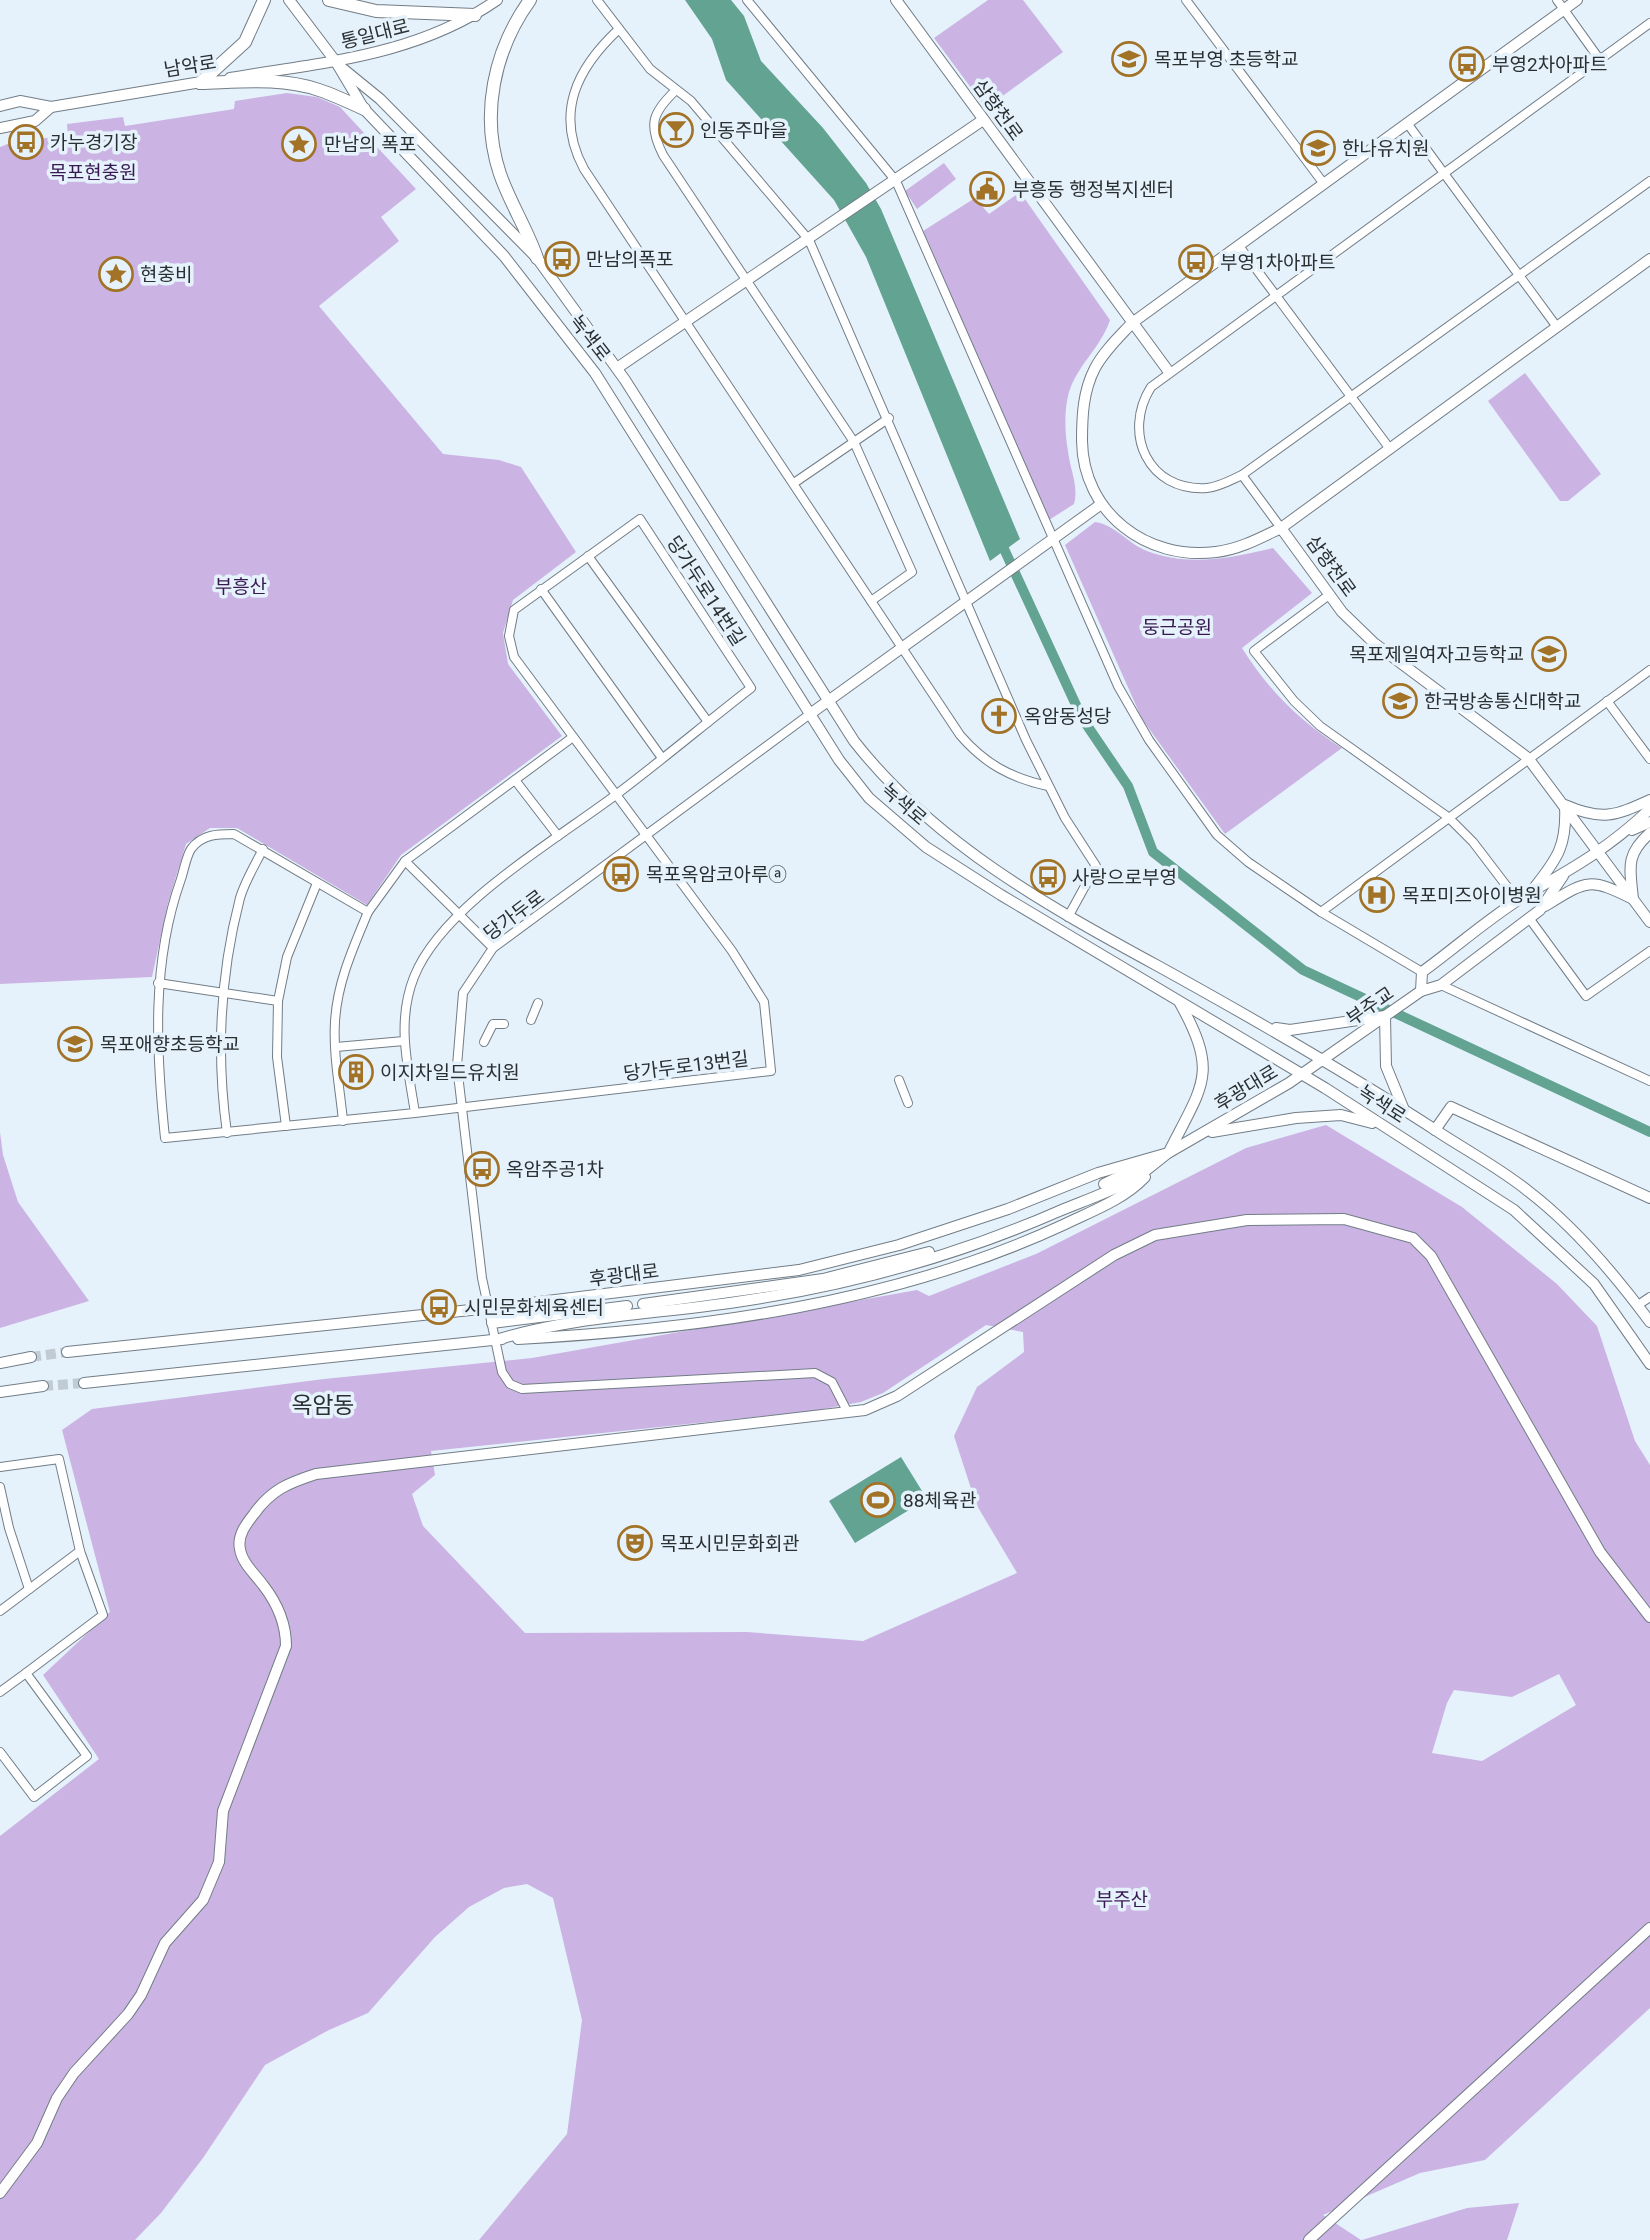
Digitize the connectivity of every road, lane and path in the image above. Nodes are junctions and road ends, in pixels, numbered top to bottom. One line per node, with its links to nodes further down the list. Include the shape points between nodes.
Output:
1 (264, 0): 17 (main road, via 245,42)
2 (289, 0): 16 (street, 녹색로)
3 (329, 0): 12 (main road, via 385,12)
4 (497, 0): 12 (street, 통일대로)
5 (530, 0): 31 (main road, via 502,52 490,127 499,173)
6 (597, 0): 14 (street)
7 (747, 0): 27 (street)
8 (896, 0): 22 (street, 삼향천로)
9 (1186, 0): 28 (street)
10 (1577, 0): 11 (street)
11 (1560, 5): 15 (street); 23 (street)
12 (475, 15): 16 (street, 통일대로, via 400,48)
13 (1650, 23): 15 (street)
14 (619, 29): 18 (street, via 650,69); 36 (street, via 596,50 577,81 571,116 574,147 586,173)
15 (1600, 60): 25 (street)
16 (336, 62): 17 (street, 남악로); 21 (street, 녹색로); 31 (street, 녹색로, via 380,99)
17 (200, 83): 20 (street, 남악로); 21 (main road, via 297,85)
18 (675, 90): 29 (street, via 691,101); 34 (street, via 655,116 657,144)
19 (0, 106): 20 (street, 남악로, via 20,101)
20 (51, 107): 24 (street, 남악로, via 35,121)
21 (364, 109): 59 (street, 녹색로, via 505,256 595,373)
22 (983, 120): 27 (street); 37 (street, 삼향천로)
23 (1407, 123): 25 (street); 28 (street)
24 (0, 128)
25 (1443, 173): 33 (street); 35 (street)
26 (1650, 181): 33 (street)
27 (894, 183): 29 (street); 49 (street)
28 (1324, 184): 30 (street)
29 (812, 238): 34 (street); 42 (street)
30 (1238, 246): 35 (street); 37 (street)
31 (537, 258): 39 (street, 녹색로)
32 (1650, 259): 38 (street)
33 (1518, 275): 38 (street); 41 (street)
34 (747, 282): 36 (street); 43 (street)
35 (1276, 294): 40 (street); 41 (street)
36 (687, 323): 39 (street); 46 (street)
37 (1132, 323): 40 (street); 47 (street, 삼향천로, via 1094,369 1082,407 1082,455)
38 (1557, 327): 44 (street)
39 (617, 368): 57 (street, 녹색로)
40 (1169, 372): 45 (street, via 1151,387 1139,415 1139,438 1147,462 1169,481 1189,488 1211,488)
41 (1351, 396): 44 (street); 45 (street)
42 (889, 418): 43 (street); 53 (street)
43 (854, 442): 46 (street); 54 (street, via 912,572)
44 (1390, 449): 48 (street)
45 (1242, 475): 48 (street)
46 (794, 483): 54 (street)
47 (1100, 505): 48 (street, 삼향천로, via 1137,537 1190,553 1236,548); 49 (street)
48 (1281, 528): 52 (street, 삼향천로)
49 (1052, 541): 53 (street); 87 (street, via 1131,712 1182,788 1217,835)
50 (588, 556): 51 (street, 당가두로14번길); 60 (street); 60 (street, 당가두로14번길, via 640,519 751,688)
51 (541, 589): 61 (street, 당가두로14번길, via 513,610 509,636 514,657); 62 (street)
52 (1329, 595): 63 (street, 삼향천로, via 1392,658); 71 (street, via 1254,651 1320,726)
53 (971, 599): 55 (street); 66 (street)
54 (871, 601): 55 (street)
55 (902, 647): 57 (street); 66 (street, via 960,735 981,757 1009,775)
56 (1650, 670): 58 (street)
57 (829, 700): 59 (street); 89 (street, 녹색로, via 885,780 932,823)
58 (1607, 701): 63 (street); 64 (street)
59 (810, 714): 76 (street, 당가두로); 99 (street, 녹색로, via 869,798 926,847)
60 (708, 722): 62 (street, 당가두로14번길)
61 (573, 737): 65 (street); 67 (street, 당가두로14번길)
62 (662, 758): 67 (street, 당가두로14번길)
63 (1528, 758): 69 (street, 삼향천로); 71 (street)
64 (1650, 759)
65 (515, 780): 75 (street); 79 (street)
66 (1048, 786): 89 (street, via 1096,866)
67 (617, 794): 75 (street); 76 (street)
68 (1650, 800): 69 (street, via 1604,816)
69 (1565, 805): 78 (street, 삼향천로); 82 (street, via 1563,845)
70 (1650, 809): 74 (street)
71 (1448, 817): 84 (street); 87 (street)
72 (1650, 822): 74 (street)
73 (1650, 833): 83 (street, via 1636,845 1629,864)
74 (1623, 834): 78 (street)
75 (558, 836): 88 (street)
76 (647, 836): 92 (street, 당가두로); 115 (street, 당가두로13번길, via 764,1002 771,1071)
77 (263, 849): 81 (street); 95 (street, via 234,834 211,834 191,849 170,910); 98 (street, via 241,896)
78 (1598, 852): 80 (street); 83 (street, 삼향천로)
79 (405, 860): 86 (street); 88 (street)
80 (1563, 876): 82 (street); 85 (street)
81 (317, 883): 86 (street); 100 (street, via 295,930)
82 (1530, 892): 84 (street)
83 (1633, 899): 85 (street, via 1593,883); 91 (street, 삼향천로)
84 (1518, 901): 94 (street)
85 (1540, 910): 90 (street)
86 (368, 912): 108 (street, via 341,982)
87 (1321, 912): 94 (street)
88 (459, 914): 92 (street); 106 (street, via 436,938 414,977 406,1003)
89 (1068, 917): 105 (street, 녹색로)
90 (1529, 918): 93 (street, via 1586,996); 96 (street)
91 (1650, 922)
92 (492, 948): 115 (street, 당가두로, via 463,993 457,1066)
93 (1650, 951)
94 (1422, 972): 97 (street)
95 (158, 983): 98 (street); 122 (street, via 165,1138)
96 (1441, 985): 97 (street, 부주교); 113 (street)
97 (1421, 991): 102 (street, 부주교)
98 (223, 995): 100 (street); 122 (street, via 221,1079)
99 (1178, 1000): 111 (street, 녹색로); 124 (street, via 1199,1037 1204,1059 1201,1087)
100 (278, 1001): 119 (street, via 277,1057)
101 (538, 1003): 103 (street)
102 (1385, 1016): 105 (street, via 1290,1030); 109 (street, 부주교); 116 (street, via 1384,1054)
103 (531, 1020)
104 (504, 1024): 107 (street, via 493,1024)
105 (1269, 1027): 110 (street, 녹색로)
106 (404, 1041): 108 (street); 117 (street)
107 (484, 1042)
108 (336, 1047): 118 (street)
109 (1339, 1050): 110 (street, 후광대로)
110 (1326, 1059): 111 (street, 후광대로); 116 (street, 녹색로)
111 (1301, 1074): 120 (street, 녹색로); 123 (street, 후광대로)
112 (899, 1080): 114 (street)
113 (1650, 1081)
114 (908, 1103)
115 (460, 1109): 117 (street); 128 (street, 당가두로)
116 (1404, 1110): 121 (street, 녹색로)
117 (415, 1113): 118 (street)
118 (343, 1121): 119 (street)
119 (286, 1126): 122 (street)
120 (1384, 1126): 123 (street, via 1341,1115); 135 (street, 녹색로, via 1514,1210 1594,1284)
121 (1435, 1130): 125 (street, via 1451,1107); 127 (street, 녹색로, via 1529,1191 1614,1274)
122 (226, 1133)
123 (1203, 1133): 124 (street, 후광대로)
124 (1168, 1153): 128 (street, 후광대로, via 1098,1172 1008,1209 899,1245 799,1270); 130 (street, 후광대로, via 1011,1224 916,1256 823,1279 725,1295); 131 (street, 후광대로, via 1131,1180 1013,1231 908,1267 834,1285 623,1314); 131 (street, 후광대로, via 1114,1201 1014,1247 905,1282 809,1305 663,1326)
125 (1650, 1198)
126 (1650, 1297): 127 (street)
127 (1638, 1305): 129 (street, 녹색로)
128 (490, 1308): 130 (street, 당가두로); 132 (street, 후광대로)
129 (1650, 1322)
130 (492, 1323): 131 (street, 당가두로)
131 (496, 1340): 136 (street, 후광대로); 139 (street, 당가두로, via 502,1372 510,1384 522,1389 815,1373 832,1381)
132 (67, 1352)
133 (31, 1357): 134 (street)
134 (0, 1363)
135 (1650, 1364)
136 (84, 1383)
137 (43, 1387): 138 (street)
138 (0, 1392)
139 (847, 1411): 147 (street, via 865,1410 897,1396 1114,1255 1155,1235 1247,1220 1344,1219 1384,1228 1413,1238 1431,1256 1600,1552); 152 (street, via 316,1474 284,1484 266,1497 243,1530 239,1548 281,1616 286,1646 223,1811 214,1879 203,1900 160,1951 128,2014 74,2073 37,2143)
140 (0, 1467): 144 (street, via 59,1458)
141 (0, 1486): 142 (street)
142 (9, 1528): 143 (street); 145 (street)
143 (0, 1534)
144 (80, 1551): 145 (street); 148 (street, via 103,1615)
145 (29, 1589): 146 (street)
146 (0, 1611)
147 (1650, 1617)
148 (26, 1673): 149 (street); 150 (street, via 87,1756 34,1797)
149 (0, 1692)
150 (0, 1752)
151 (1650, 1928): 153 (street)
152 (0, 2193)
153 (1309, 2240)

